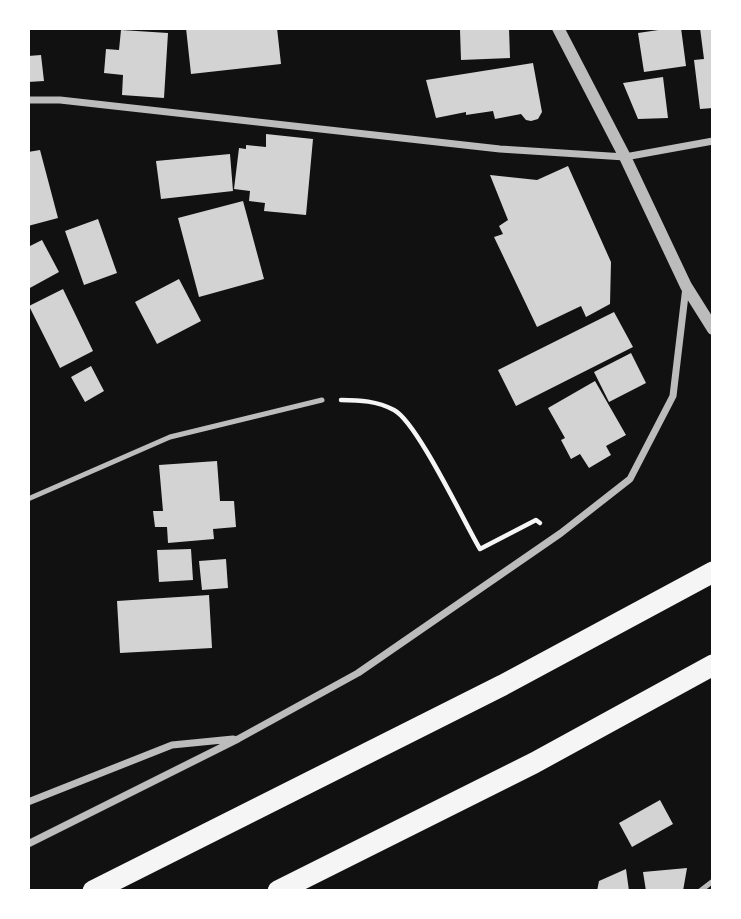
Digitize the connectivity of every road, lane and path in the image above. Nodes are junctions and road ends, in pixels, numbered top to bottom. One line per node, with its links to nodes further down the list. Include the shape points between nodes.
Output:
1 (558, 28): 4 (street)
2 (28, 100): 4 (street, via 500,149)
3 (713, 141): 4 (street)
4 (625, 157): 5 (street)
5 (686, 286): 6 (street); 9 (street, via 673,396 630,479)
6 (713, 329)
7 (322, 400): 8 (lane, via 170,437); 9 (path, via 365,400 396,411 415,430 480,549 536,520)
8 (28, 499)
9 (561, 533): 12 (street, via 358,673)
10 (713, 572): 16 (highway, via 503,685)
11 (713, 665): 17 (highway, via 534,763)
12 (238, 739): 13 (street, via 172,745); 14 (street)
13 (28, 802)
14 (28, 844)
15 (713, 881): 18 (lane)
16 (93, 891)
17 (278, 891)
18 (700, 891)

